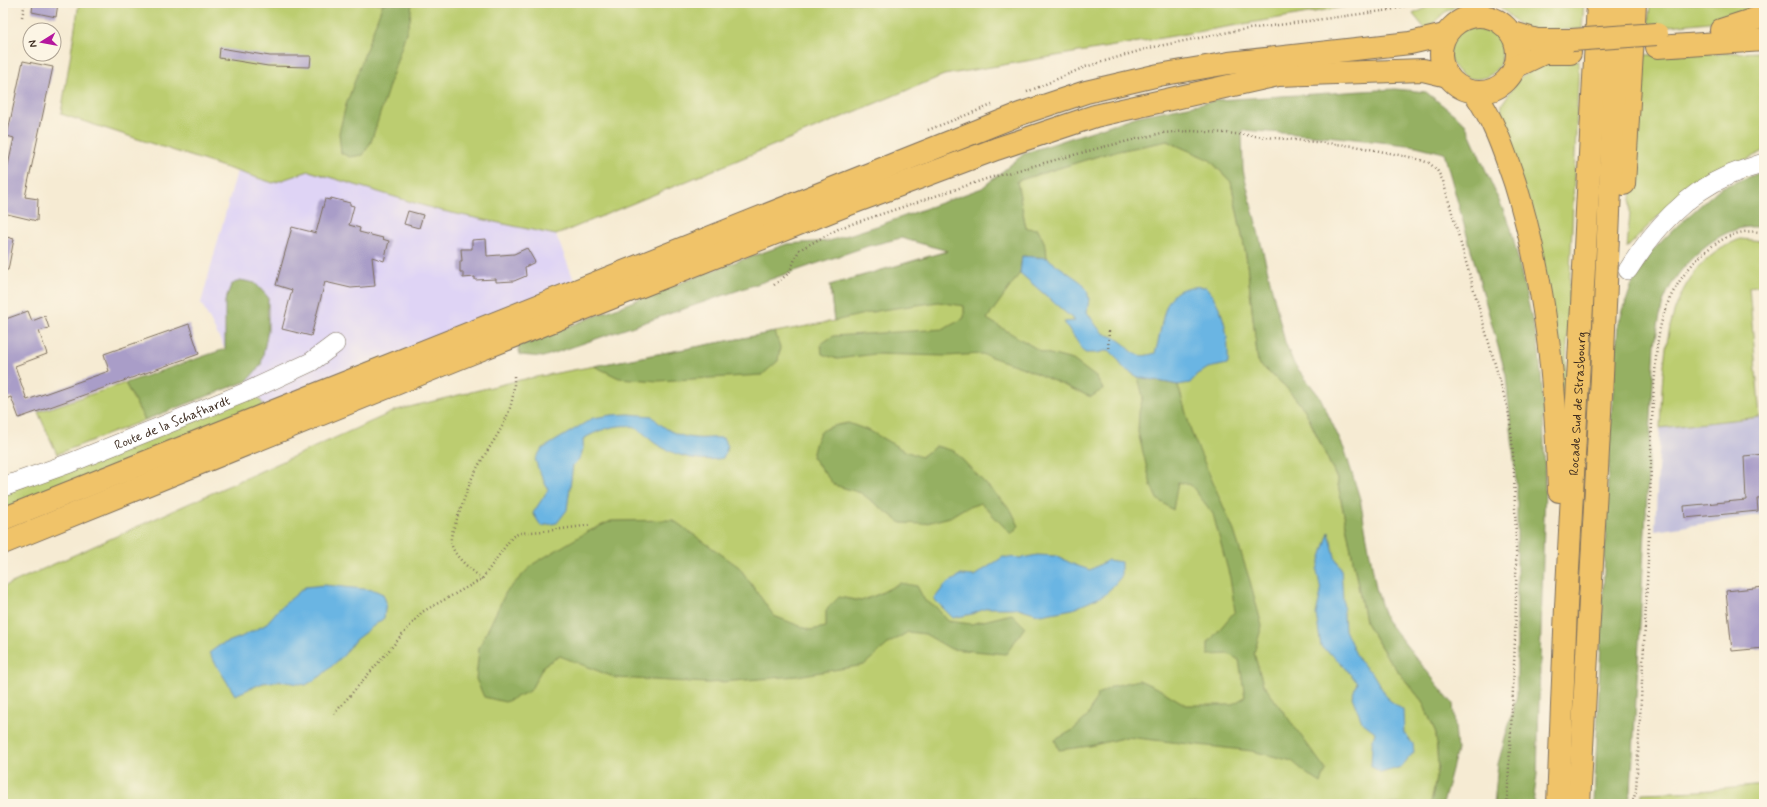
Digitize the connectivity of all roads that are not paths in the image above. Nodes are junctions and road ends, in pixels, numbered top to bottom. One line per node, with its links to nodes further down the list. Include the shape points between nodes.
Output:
1 (1598, 3): 23 (main road, Rocade Sud de Strasbourg)
2 (1618, 3): 19 (main road, Rocade Sud de Strasbourg)
3 (1635, 8): 19 (main road, via 1616,281)
4 (1474, 10): 8 (main road, via 1499,22); 9 (main road, via 1452,26)
5 (1764, 16): 7 (main road)
6 (1764, 27): 7 (main road)
7 (1722, 30): 11 (main road)
8 (1510, 32): 12 (main road); 13 (main road, via 1517,55)
9 (1445, 35): 14 (main road, via 1441,49 1442,63); 21 (main road, via 1410,43 1228,63 1159,75 1086,92 1013,117)
10 (1764, 40): 11 (main road)
11 (1657, 41): 12 (main road)
12 (1572, 46): 13 (main road, via 1544,53)
13 (1515, 67): 15 (main road, via 1511,75 1499,86 1491,90)
14 (1448, 76): 15 (main road, via 1460,87); 22 (main road, via 1423,70 1278,75 1095,116 996,149 871,196 472,353)
15 (1474, 92): 23 (main road, via 1486,108 1509,166 1526,217 1538,270 1547,321 1557,431 1560,530)
16 (1764, 162): 17 (street, via 1729,175 1699,192 1671,214 1645,242)
17 (1628, 270)
18 (335, 344): 20 (street, Route de la Schafhardt, via 311,362 244,393)
19 (1602, 376): 25 (main road, Rocade Sud de Strasbourg)
20 (3, 488)
21 (3, 519)
22 (3, 543)
23 (1566, 607): 24 (main road, Rocade Sud de Strasbourg)
24 (1558, 804)
25 (1579, 804)

